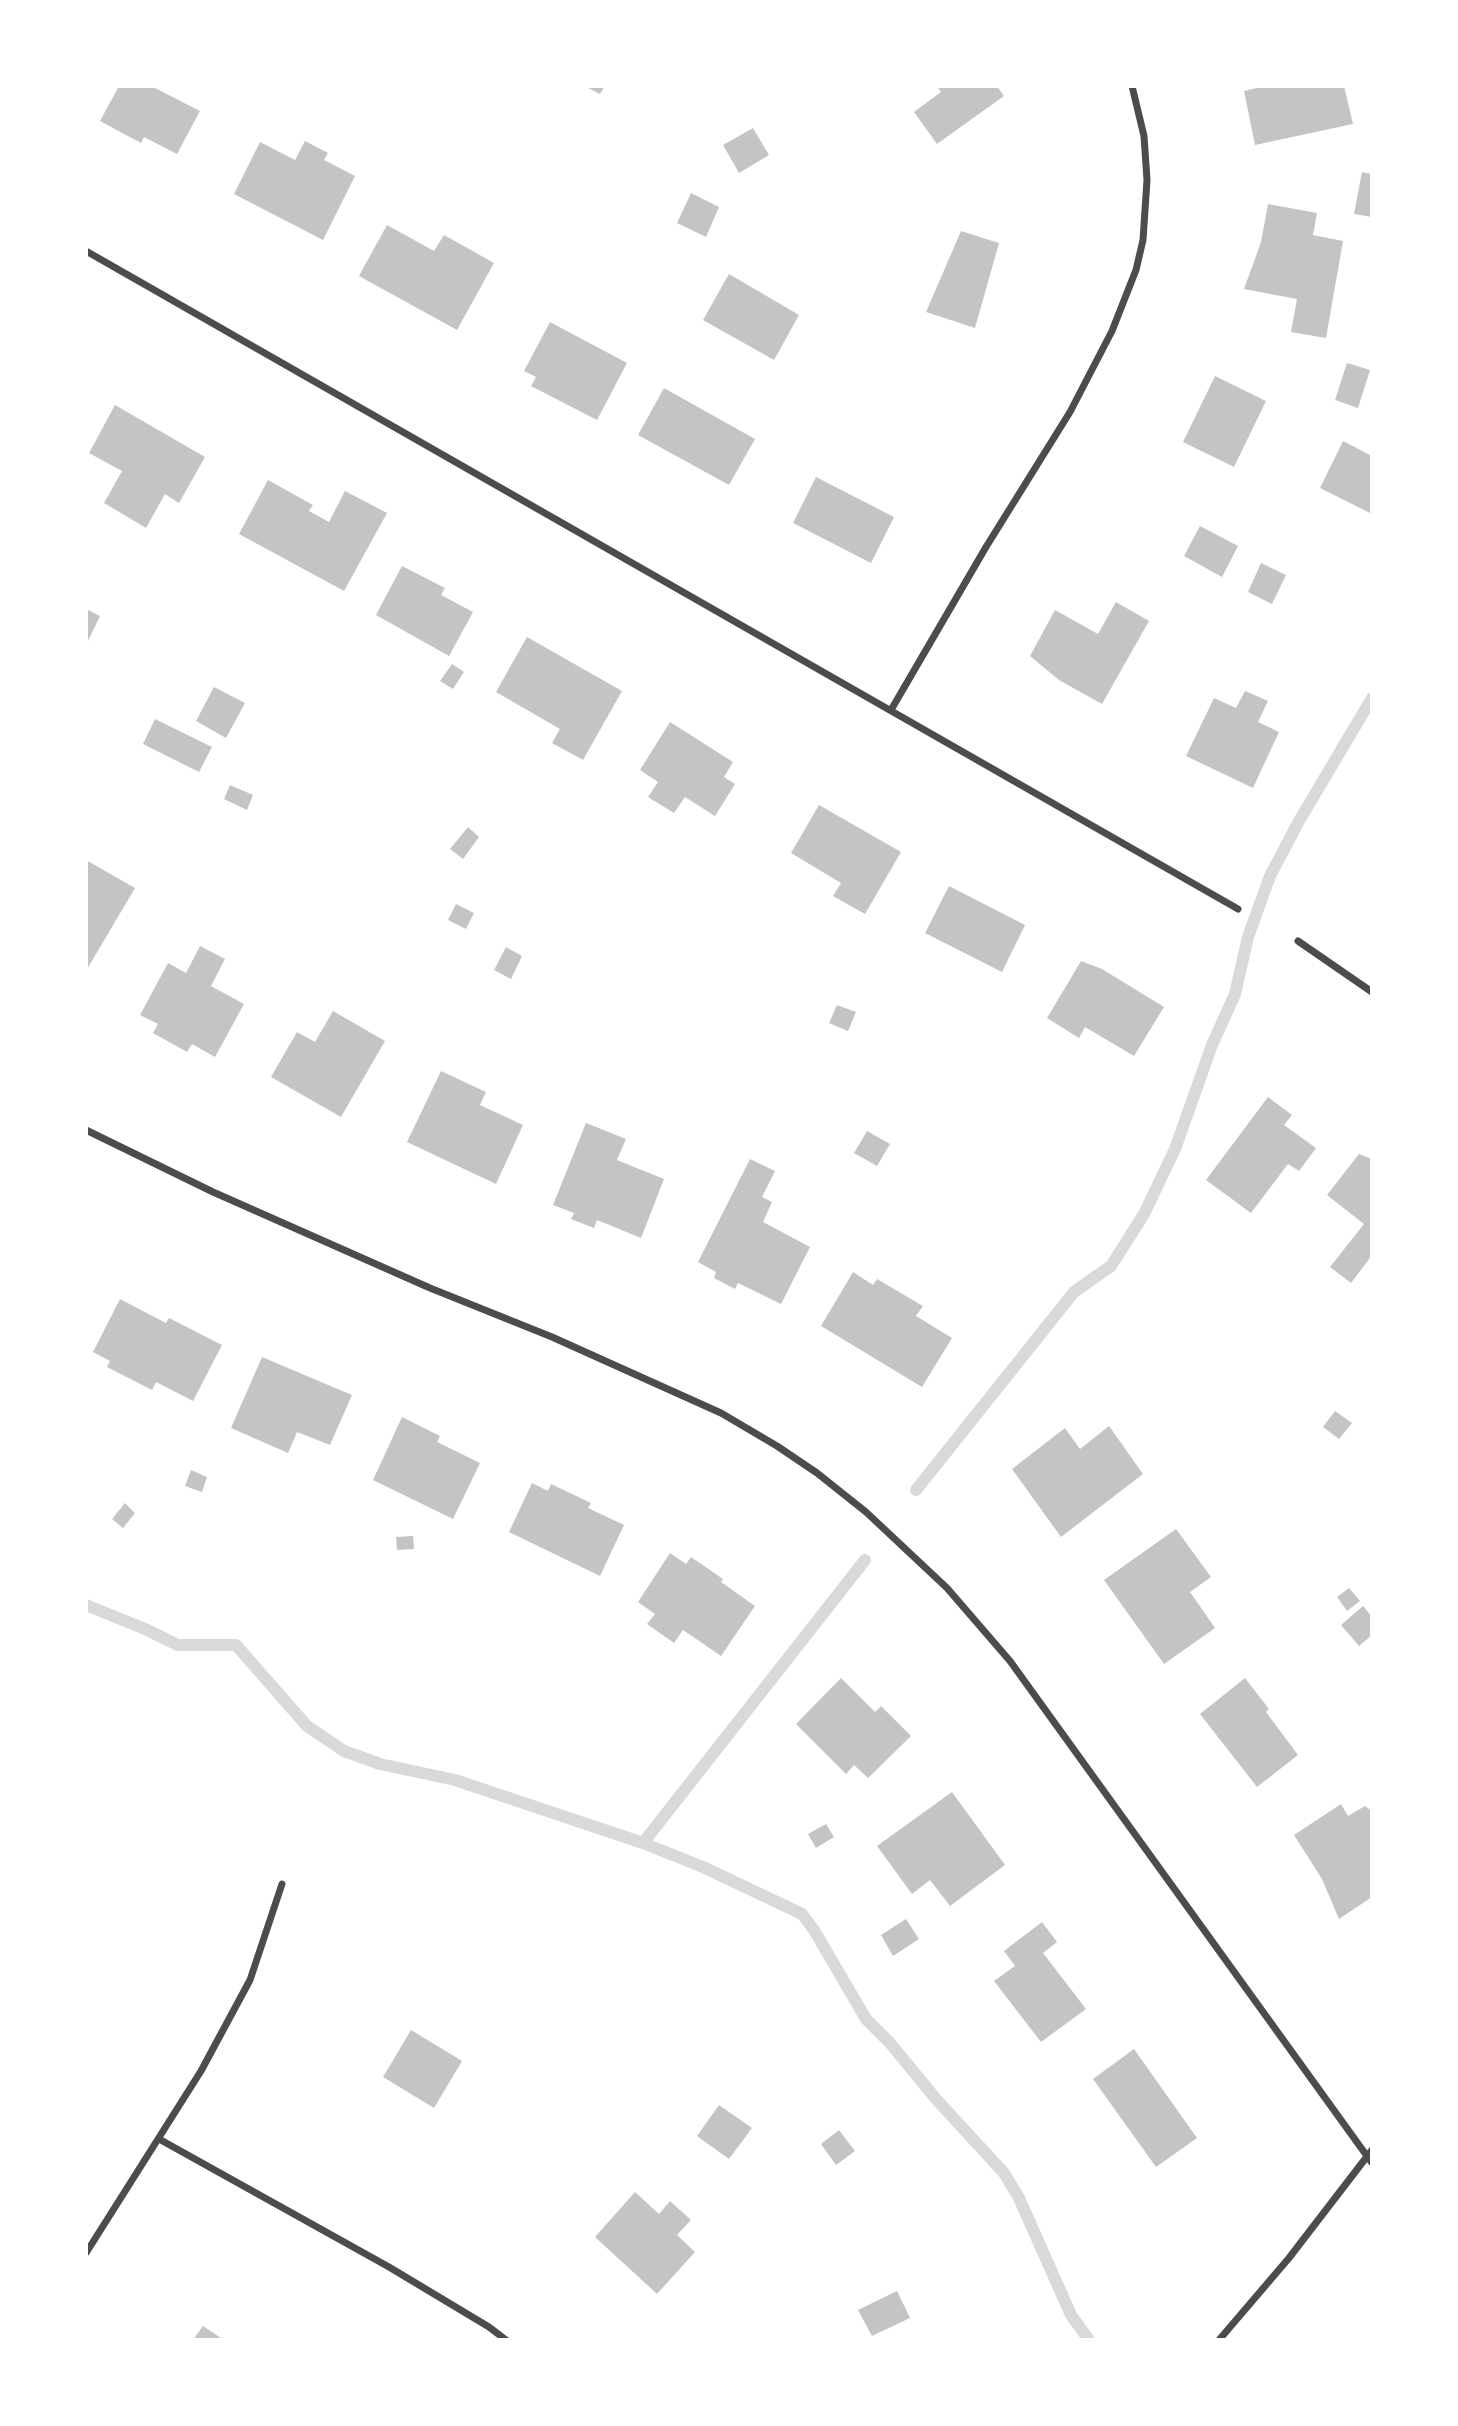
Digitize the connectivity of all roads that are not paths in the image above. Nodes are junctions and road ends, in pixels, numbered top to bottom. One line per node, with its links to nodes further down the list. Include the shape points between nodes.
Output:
1 (1132, 86): 3 (street, via 1144,136 1147,180 1136,270 1070,412)
2 (86, 251): 3 (street)
3 (891, 710): 4 (street)
4 (1238, 908)
5 (1298, 941): 6 (street)
6 (1372, 992)
7 (86, 1130): 10 (street, via 225,1197 721,1413 777,1446 856,1504 947,1588 1010,1661)
8 (282, 1884): 9 (street, via 250,1980)
9 (159, 2139): 11 (street); 12 (street, via 389,2267)
10 (1371, 2156): 13 (street)
11 (86, 2253)
12 (506, 2340)
13 (1219, 2340)

